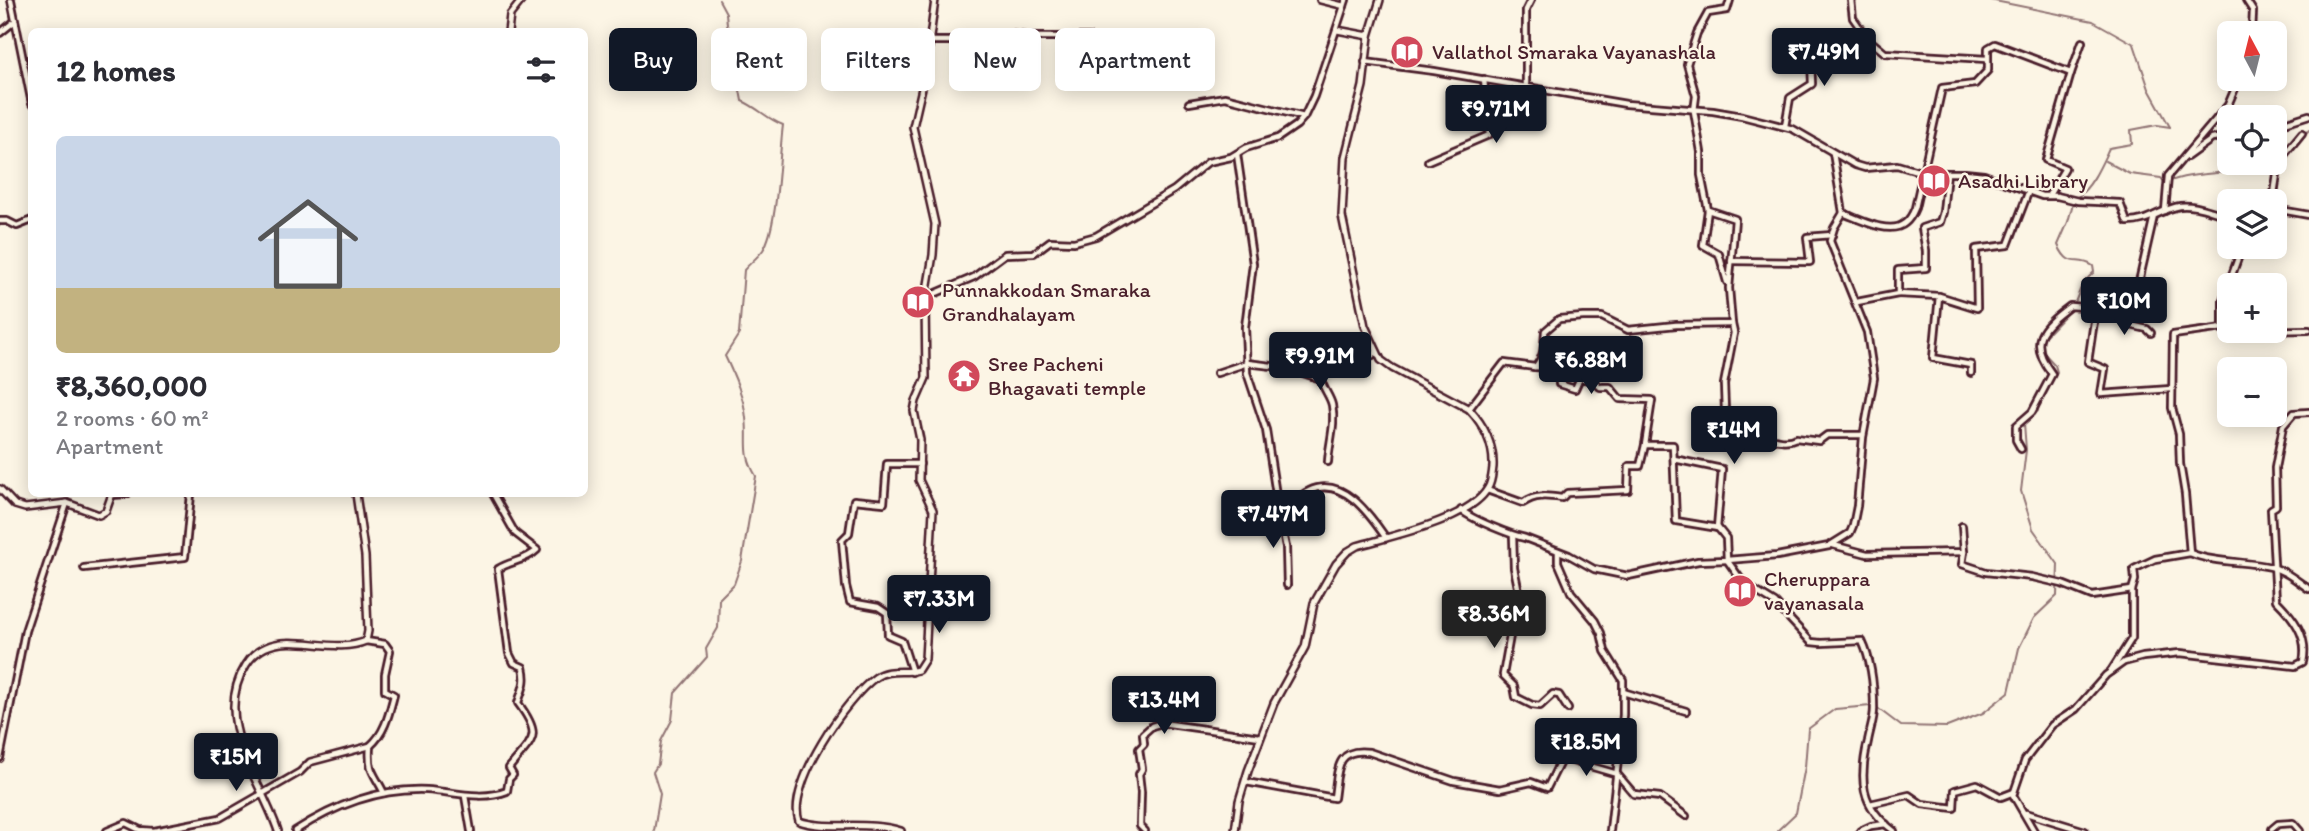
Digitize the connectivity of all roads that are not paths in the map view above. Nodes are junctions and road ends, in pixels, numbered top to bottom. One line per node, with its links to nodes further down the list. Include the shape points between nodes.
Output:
1 (11, 0): 11 (street)
2 (522, 0): 13 (main road, via 510,15)
3 (935, 0): 14 (main road)
4 (1320, 0): 10 (street)
5 (1380, 0): 17 (main road)
6 (1531, 0): 27 (street, via 1526,10)
7 (1730, 0): 31 (street, via 1727,10 1708,13 1697,33 1687,64 1696,96)
8 (1851, 0): 22 (street, via 1853,18 1885,53)
9 (2246, 0): 12 (street)
10 (1345, 3): 15 (street)
11 (15, 21): 16 (street); 26 (street)
12 (2253, 21)
13 (508, 28)
14 (932, 28)
15 (1337, 30): 17 (main road); 33 (street)
16 (0, 33)
17 (1369, 36): 23 (main road)
18 (1055, 37): 19 (street, via 1008,34)
19 (935, 41)
20 (1804, 42): 35 (street, via 1811,59 1812,84 1790,98)
21 (2082, 42): 24 (street)
22 (1987, 59): 24 (street, via 1988,48 1995,44); 42 (street, via 1988,70 1975,84 1942,88)
23 (1365, 62): 25 (street); 70 (main road, via 1345,157 1342,216 1365,326)
24 (2071, 73): 46 (street, via 2046,160 2065,168)
25 (1485, 79): 27 (street); 40 (street, via 1489,135)
26 (28, 84)
27 (1526, 86): 31 (street)
28 (920, 91): 61 (main road, via 913,127 935,223)
29 (2234, 91): 41 (street, via 2228,105)
30 (1189, 103): 33 (street, via 1225,97)
31 (1694, 111): 35 (street); 47 (street)
32 (2309, 115): 34 (street)
33 (1304, 117): 39 (street, via 1278,138)
34 (2287, 123)
35 (1785, 126): 38 (street)
36 (2302, 133): 44 (street, via 2279,161)
37 (2217, 138): 41 (street)
38 (1833, 152): 42 (street, via 1865,168 1897,165); 50 (street)
39 (1237, 154): 61 (street, via 1208,162 1174,190 1096,236 1074,242 1050,241 1030,254 1005,254 974,277); 71 (street, via 1253,264 1245,327)
40 (1428, 161)
41 (2181, 161): 49 (street, via 2168,176)
42 (1924, 173): 43 (street); 50 (street, via 1906,223 1894,228)
43 (1947, 173): 45 (street, via 1984,175); 59 (street, via 1940,222 1922,228 1926,268 1898,270)
44 (2275, 189)
45 (2028, 193): 46 (street); 60 (street, via 2008,245 1976,249 1977,308)
46 (2049, 196): 53 (street, via 2120,203 2127,222)
47 (1708, 210): 57 (street, via 1735,219); 58 (street, via 1703,245 1719,254)
48 (2287, 211): 52 (street)
49 (2165, 212): 51 (street, via 2189,205); 53 (street)
50 (1843, 213): 56 (street)
51 (2217, 213)
52 (2309, 215)
53 (2154, 216): 64 (street, via 2133,308)
54 (0, 221): 55 (street, via 17,226)
55 (28, 222)
56 (1832, 235): 57 (street, via 1807,237 1810,262); 62 (street, via 1836,259)
57 (1731, 261): 58 (street)
58 (1729, 288): 65 (street)
59 (1898, 294): 60 (street); 62 (street)
60 (1940, 296): 74 (street, via 1933,358 1971,365)
61 (927, 297): 84 (main road, via 926,379 915,411)
62 (1857, 302): 79 (street, via 1874,378)
63 (2096, 308): 64 (street); 76 (street, via 2088,362 2105,369 2101,394); 81 (street, via 2074,305 2039,337 2038,351 2052,374 2032,412 2016,426)
64 (2126, 318): 69 (street, via 2130,325)
65 (1732, 324): 72 (street, via 1628,330 1602,317 1559,319 1545,331 1539,363); 79 (street, via 1724,384 1726,436 1737,434 1744,441 1756,436 1819,441 1827,435)
66 (2217, 329): 76 (street, via 2172,335)
67 (2287, 330): 68 (street)
68 (2309, 330)
69 (2151, 333)
70 (1376, 352): 75 (street, via 1364,362 1324,369); 77 (main road, via 1392,369)
71 (1247, 363): 73 (street); 75 (street, via 1288,368); 93 (street, via 1266,430)
72 (1526, 367): 77 (street, via 1504,363); 80 (street, via 1560,368 1559,384 1575,389 1580,378 1610,387 1620,399 1652,400)
73 (1217, 373)
74 (1971, 373)
75 (1321, 379): 83 (street, via 1334,413)
76 (2171, 389): 102 (street)
77 (1469, 409): 86 (main road, via 1491,443 1492,474)
78 (2309, 412): 104 (street, via 2294,413 2283,426 2275,468 2276,506 2271,509)
79 (1863, 435): 99 (street, via 1853,526)
80 (1645, 445): 82 (street, via 1673,445); 86 (street, via 1640,466 1629,466 1628,490 1530,497 1523,503)
81 (2021, 449)
82 (1674, 458): 96 (street, via 1676,521); 96 (street, via 1722,469)
83 (1328, 462)
84 (920, 464): 110 (main road, via 919,480 933,510 932,538 925,659); 110 (street, via 887,464 884,503 854,500 849,533 842,540 850,602 887,613 888,635 902,641)
85 (0, 489): 91 (main road, via 15,505 25,508)
86 (1487, 490): 92 (main road)
87 (111, 497): 91 (main road, via 106,511 99,515)
88 (191, 497): 105 (street, via 185,557)
89 (356, 497): 109 (main road, via 365,556)
90 (495, 497): 123 (street, via 515,533 537,550 530,558 505,564 498,569 497,578 509,653 525,673 526,686 518,703 534,733 509,768 513,775 508,791)
91 (66, 503): 117 (street, via 25,631)
92 (1461, 510): 97 (street); 98 (main road)
93 (1279, 514): 94 (street); 98 (street, via 1309,491 1330,488 1347,494 1370,514); 106 (street)
94 (1246, 520)
95 (1962, 526): 101 (street)
96 (1717, 528): 103 (street, via 1727,538)
97 (1513, 536): 100 (street); 113 (street, via 1516,584 1521,602 1534,618 1529,622 1513,619 1503,675 1514,686 1516,697 1541,706 1553,694 1559,695)
98 (1386, 538): 115 (main road, via 1347,552 1328,575 1310,615 1305,647)
99 (1832, 545): 101 (street, via 1867,554); 103 (street)
100 (1558, 551): 103 (street, via 1594,569 1628,576 1698,561); 112 (street, via 1571,592 1600,630 1605,651 1623,680)
101 (1964, 552): 108 (street, via 1962,564 2062,584 2092,596)
102 (2190, 553): 104 (street, via 2204,559); 108 (street, via 2155,559 2134,569)
103 (1727, 560): 124 (street, via 1744,584 1775,603 1811,642 1862,641 1870,662 1874,706 1861,769)
104 (2274, 567): 107 (street); 111 (street, via 2276,600 2292,616 2305,642 2303,662 2295,666 2180,653 2129,660)
105 (84, 568)
106 (1287, 585)
107 (2309, 589)
108 (2132, 590): 111 (street, via 2132,638)
109 (366, 641): 116 (street, via 385,644 390,651 385,690 394,695 388,719); 121 (main road, via 282,643 251,657 238,681 234,708 238,736)
110 (912, 672): 133 (main road, via 885,671 867,685 837,720 803,778 797,805 799,821 810,825 870,825)
111 (2110, 673): 120 (street, via 2076,709 2052,725 2025,760)
112 (1623, 692): 114 (street); 118 (street)
113 (1568, 709)
114 (1686, 711)
115 (1260, 737): 119 (main road); 134 (street, via 1162,723 1152,726 1143,734 1144,744 1139,749 1140,826)
116 (370, 746): 121 (street, via 310,762); 122 (street, via 373,777)
117 (0, 758)
118 (1617, 774): 119 (street, via 1562,758 1547,788 1531,782 1500,789 1454,781 1356,750 1340,762 1334,798); 126 (street, via 1634,794 1660,797); 136 (street)
119 (1246, 782): 135 (main road)
120 (2014, 792): 124 (street, via 2001,797 1977,783 1955,790 1954,808 1922,804 1909,795); 125 (street)
121 (262, 793): 129 (street, via 208,821 154,831 126,822); 130 (main road)
122 (384, 793): 123 (street, via 428,790); 131 (street, via 318,816)
123 (465, 796): 132 (street)
124 (1870, 804): 127 (street)
125 (2025, 813): 139 (street); 140 (street)
126 (1686, 816)
127 (1886, 824): 137 (street); 138 (street)
128 (2272, 829): 141 (street, via 2293,823)
129 (107, 831)
130 (278, 831)
131 (295, 831)
132 (471, 831)
133 (901, 831)
134 (1145, 831)
135 (1236, 831)
136 (1610, 831)
137 (1860, 831)
138 (1894, 831)
139 (2034, 831)
140 (2085, 831)
141 (2300, 831)

